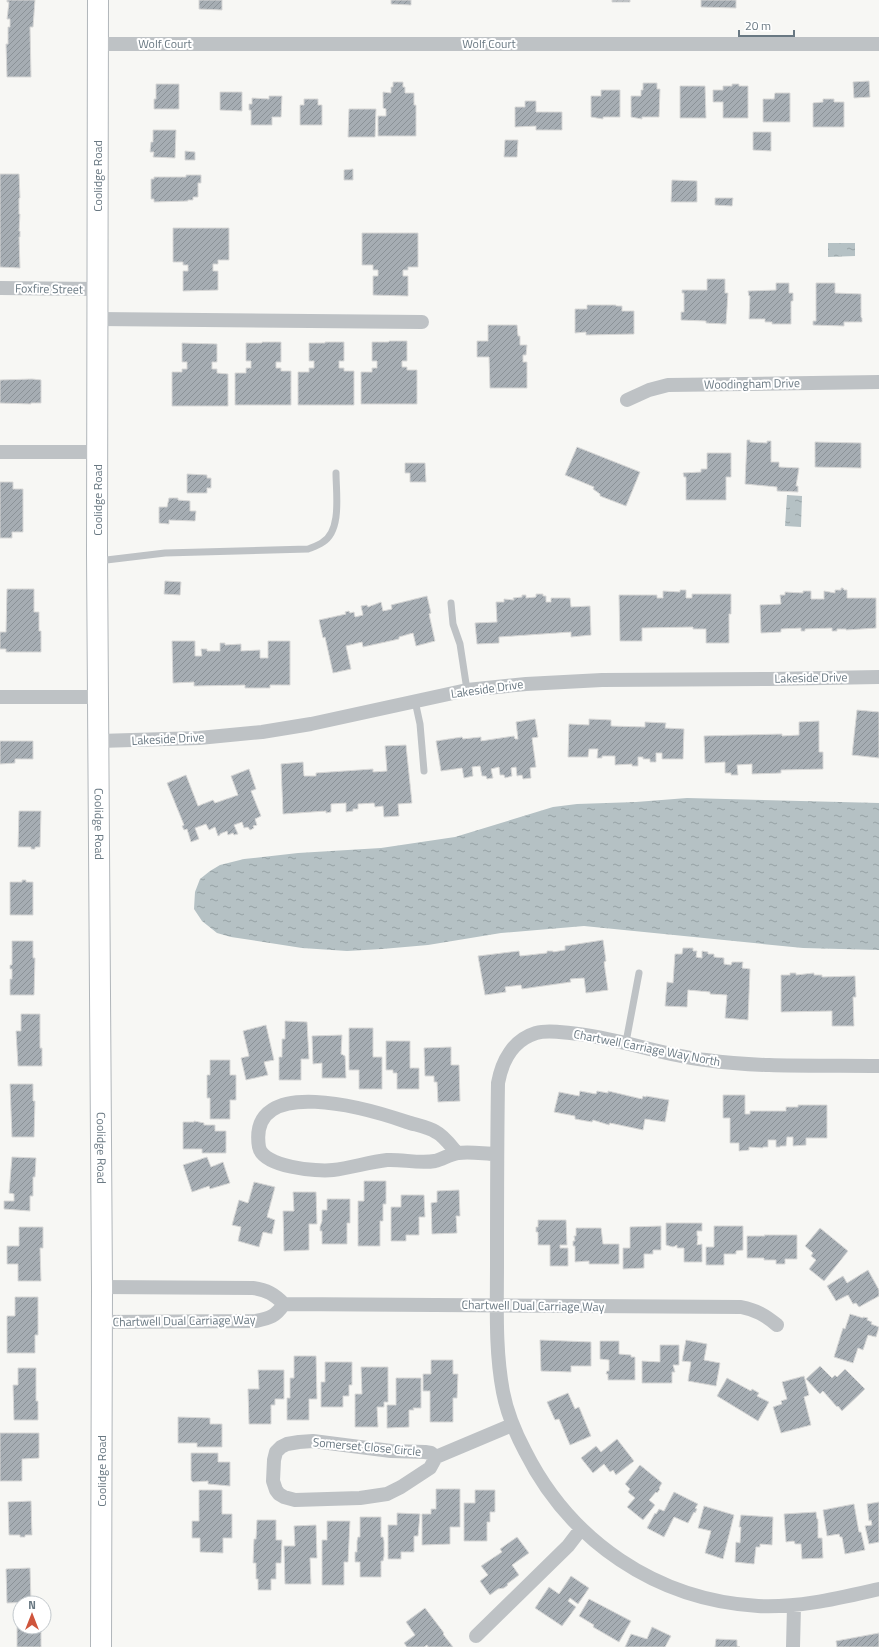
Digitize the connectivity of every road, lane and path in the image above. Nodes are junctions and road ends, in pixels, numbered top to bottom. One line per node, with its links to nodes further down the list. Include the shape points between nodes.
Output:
1 (98, 0): 2 (street, Coolidge Road)
2 (98, 44): 3 (street, Wolf Court); 5 (street, Coolidge Road)
3 (879, 44)
4 (0, 288): 5 (street, Foxfire Street)
5 (98, 289): 6 (street, Coolidge Road)
6 (98, 319): 7 (street); 11 (street, Coolidge Road)
7 (422, 322)
8 (879, 382): 9 (street, Woodingham Drive, via 668,384)
9 (628, 400)
10 (0, 452): 11 (street)
11 (98, 452): 13 (street, Coolidge Road)
12 (336, 473): 13 (lane, via 336,518 332,532 324,542 308,549 165,553)
13 (98, 561): 18 (street, Coolidge Road)
14 (451, 603): 16 (lane)
15 (879, 677): 16 (street, Lakeside Drive, via 602,680)
16 (467, 690): 19 (street, Lakeside Drive)
17 (0, 697): 18 (street)
18 (99, 697): 20 (street, Coolidge Road)
19 (415, 701): 20 (street, Lakeside Drive, via 262,732 199,738); 21 (lane, via 420,724)
20 (99, 741): 27 (street, Coolidge Road)
21 (424, 771)
22 (639, 973): 23 (lane)
23 (626, 1042): 24 (street, Chartwell Carriage Way North, via 728,1063); 26 (street, Chartwell Carriage Way North, via 586,1034 552,1032 537,1033 519,1042 506,1056 499,1076)
24 (879, 1066)
25 (458, 1153): 25 (street, via 436,1132 380,1113 321,1102 299,1102 273,1109 264,1116 259,1126 259,1148 264,1156 287,1166 320,1171 388,1160 433,1161); 26 (street)
26 (497, 1154): 29 (street, Chartwell Carriage Way North)
27 (102, 1287): 28 (street, via 253,1288 267,1290); 30 (street, Coolidge Road)
28 (284, 1304): 29 (street, Chartwell Dual Carriage Way); 30 (street, Chartwell Dual Carriage Way, via 278,1314 256,1321)
29 (497, 1305): 31 (street, Chartwell Dual Carriage Way, via 741,1307 767,1316); 32 (street, Chartwell Carriage Way North, via 499,1366)
30 (102, 1322): 38 (street, Coolidge Road)
31 (777, 1325)
32 (512, 1425): 33 (street, Somerset Close Circle); 34 (street, Chartwell Carriage Way North, via 534,1469 555,1501)
33 (436, 1457): 33 (street, Somerset Close Circle, via 430,1468 401,1487 387,1494 360,1498 295,1500 279,1494 273,1481 276,1452 287,1444 299,1442 313,1441 391,1451 425,1452)
34 (581, 1529): 36 (street, Chartwell Carriage Way North, via 608,1553 639,1572 696,1596 727,1603); 37 (street, via 568,1546)
35 (879, 1589): 36 (street, Chartwell Carriage Way North)
36 (794, 1606): 39 (street)
37 (476, 1636)
38 (101, 1647)
39 (794, 1647)

